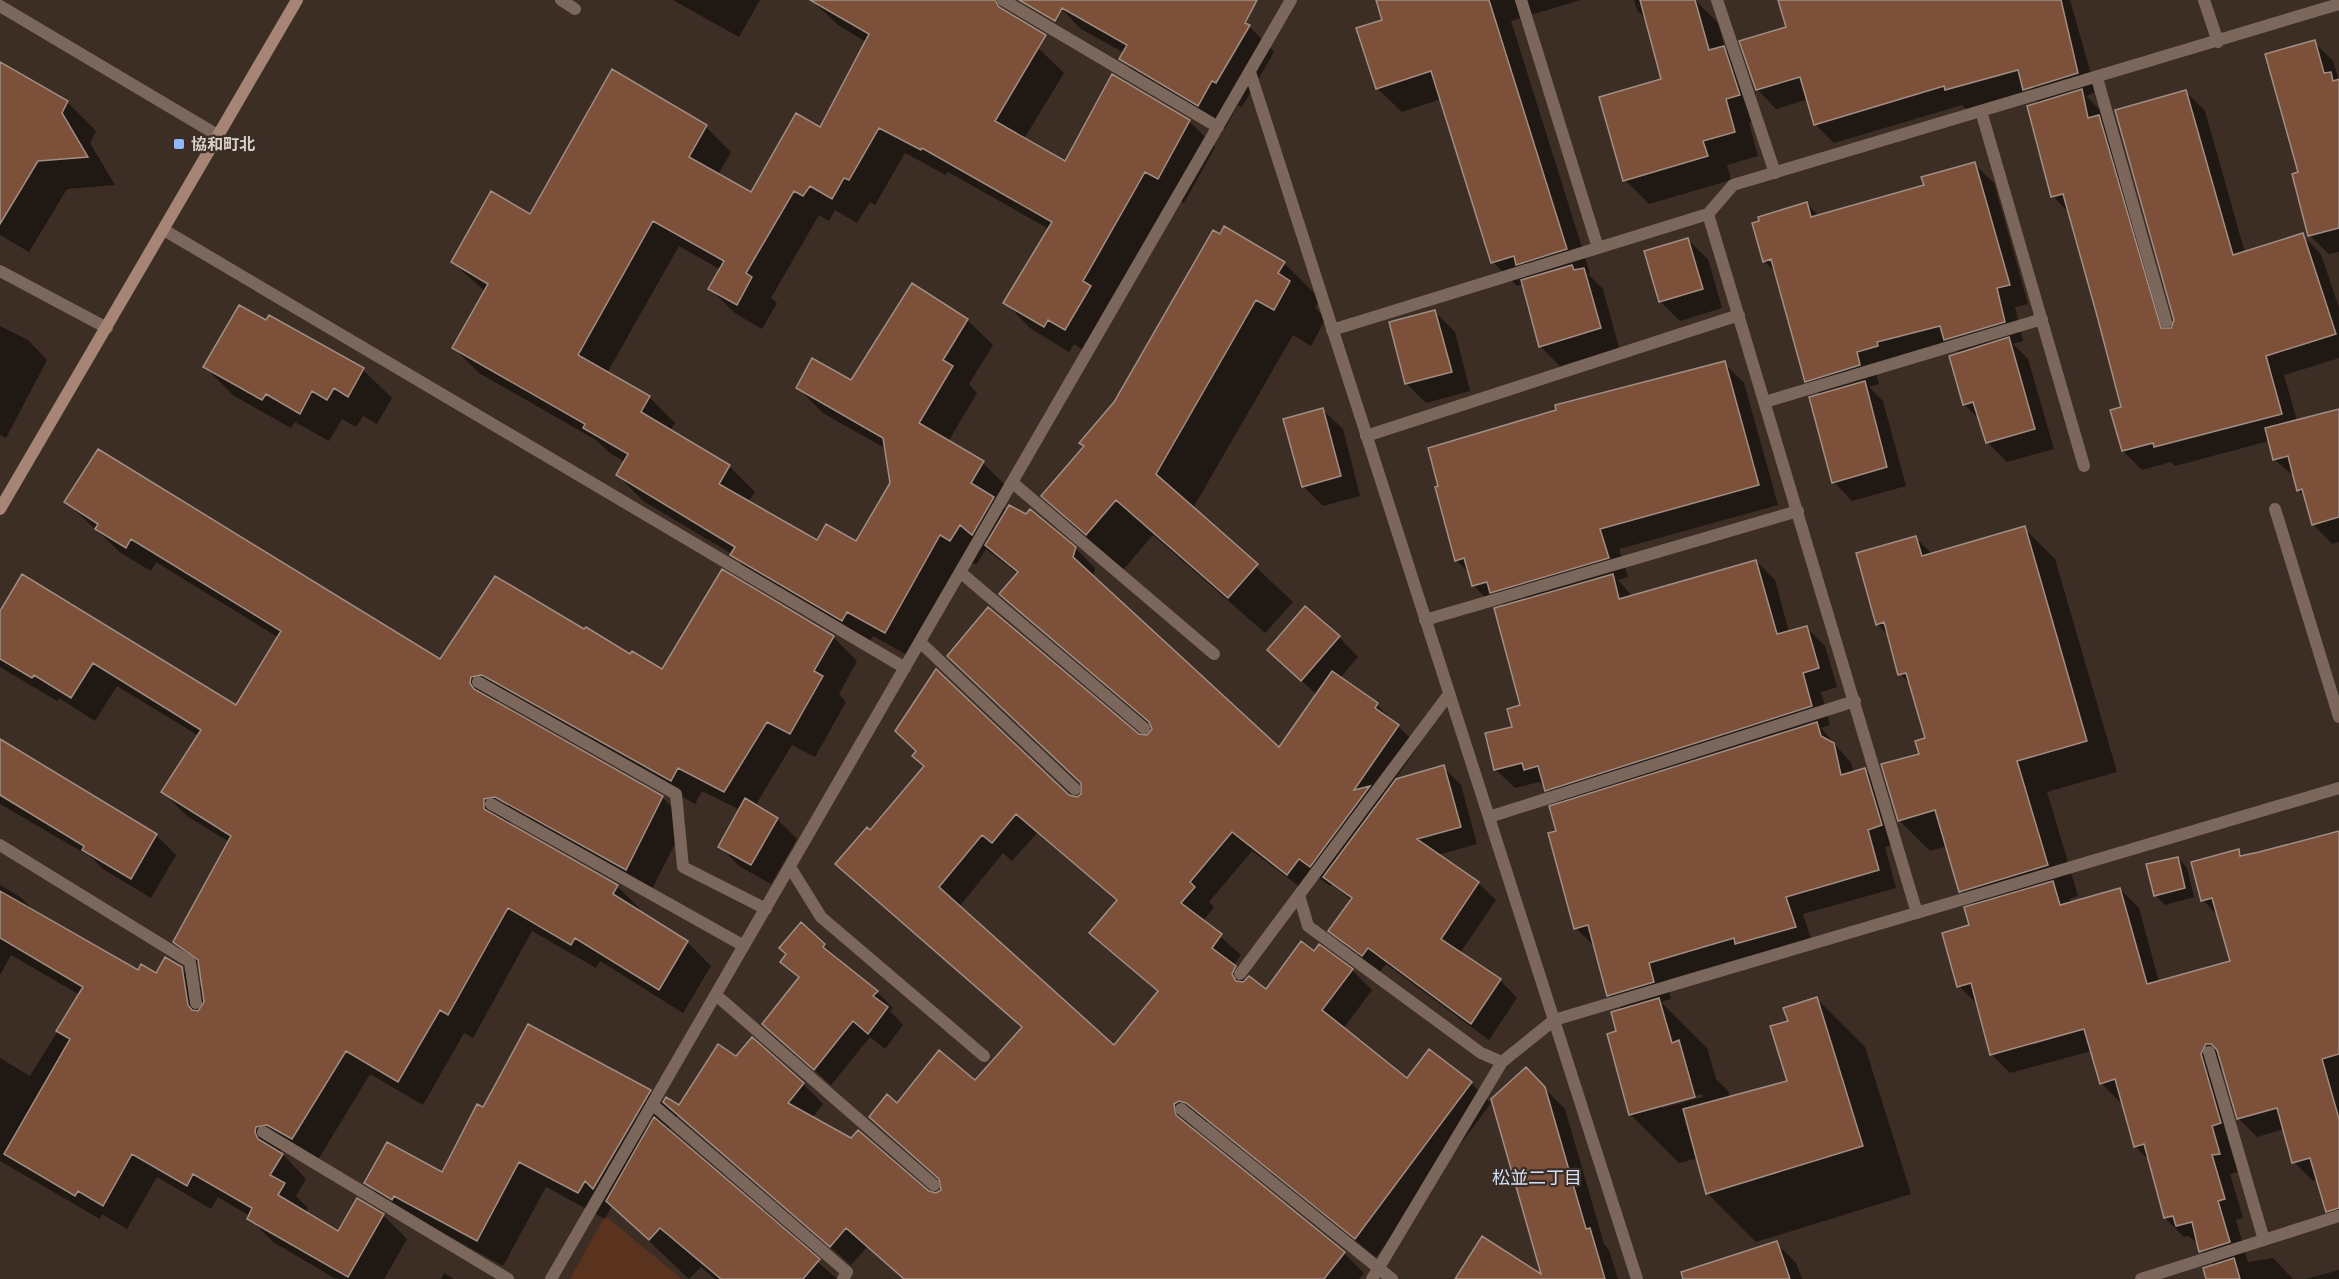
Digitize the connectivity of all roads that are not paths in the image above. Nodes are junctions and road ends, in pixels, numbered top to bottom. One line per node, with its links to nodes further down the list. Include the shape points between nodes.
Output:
1 (297, 0): 16 (street)
2 (561, 0): 10 (street)
3 (1003, 0): 15 (street)
4 (1291, 0): 12 (street)
5 (1521, 0): 20 (street)
6 (1717, 0): 17 (street)
7 (2204, 0): 11 (street)
8 (2339, 4): 11 (street)
9 (0, 6): 16 (street)
10 (575, 9)
11 (2218, 42): 13 (street)
12 (1250, 72): 15 (street); 26 (street)
13 (2097, 78): 14 (street); 24 (street)
14 (1981, 111): 17 (street); 23 (street)
15 (1218, 127): 30 (street)
16 (219, 136): 19 (street)
17 (1775, 172): 18 (street, via 1733,185)
18 (1708, 214): 20 (street); 22 (street)
19 (164, 231): 25 (street); 38 (street)
20 (1598, 248): 26 (street)
21 (0, 271): 25 (street)
22 (1739, 315): 27 (street); 28 (street)
23 (2042, 319): 27 (street); 29 (street)
24 (2166, 322)
25 (107, 328): 31 (street)
26 (1332, 330): 28 (street)
27 (1766, 402): 33 (street)
28 (1365, 436): 35 (street)
29 (2084, 466)
30 (1013, 483): 34 (street); 37 (street)
31 (0, 509)
32 (2275, 509): 42 (street)
33 (1798, 511): 35 (street); 41 (street)
34 (960, 572): 36 (street); 43 (street)
35 (1425, 620): 40 (street)
36 (920, 642): 38 (street); 45 (street)
37 (1214, 654)
38 (905, 668): 49 (street)
39 (478, 682): 51 (street, via 676,794 683,867)
40 (1449, 694): 47 (street); 50 (street)
41 (1855, 701): 47 (street); 52 (street)
42 (2339, 717)
43 (1144, 728)
44 (2339, 788): 52 (street)
45 (1075, 789)
46 (491, 804): 53 (street)
47 (1489, 818): 57 (street)
48 (0, 845): 56 (street, via 190,962)
49 (790, 867): 51 (street); 59 (street, via 820,917)
50 (1299, 895): 54 (street); 60 (street, via 1308,926 1481,1053)
51 (766, 909): 53 (street)
52 (1917, 913): 57 (street)
53 (744, 946): 55 (street)
54 (1240, 974)
55 (716, 995): 61 (street); 64 (street)
56 (196, 1003)
57 (1554, 1020): 60 (street); 73 (street)
58 (2209, 1052): 66 (street)
59 (984, 1056)
60 (1502, 1062): 67 (street)
61 (652, 1104): 70 (street); 71 (street, via 847,1272)
62 (1181, 1109): 67 (street)
63 (263, 1132): 69 (street)
64 (934, 1185)
65 (2339, 1216): 66 (street)
66 (2264, 1240): 68 (street)
67 (1375, 1273): 72 (street)
68 (2167, 1275): 74 (street)
69 (508, 1279)
70 (551, 1279)
71 (843, 1279)
72 (1392, 1279)
73 (1637, 1279)
74 (2141, 1279)

